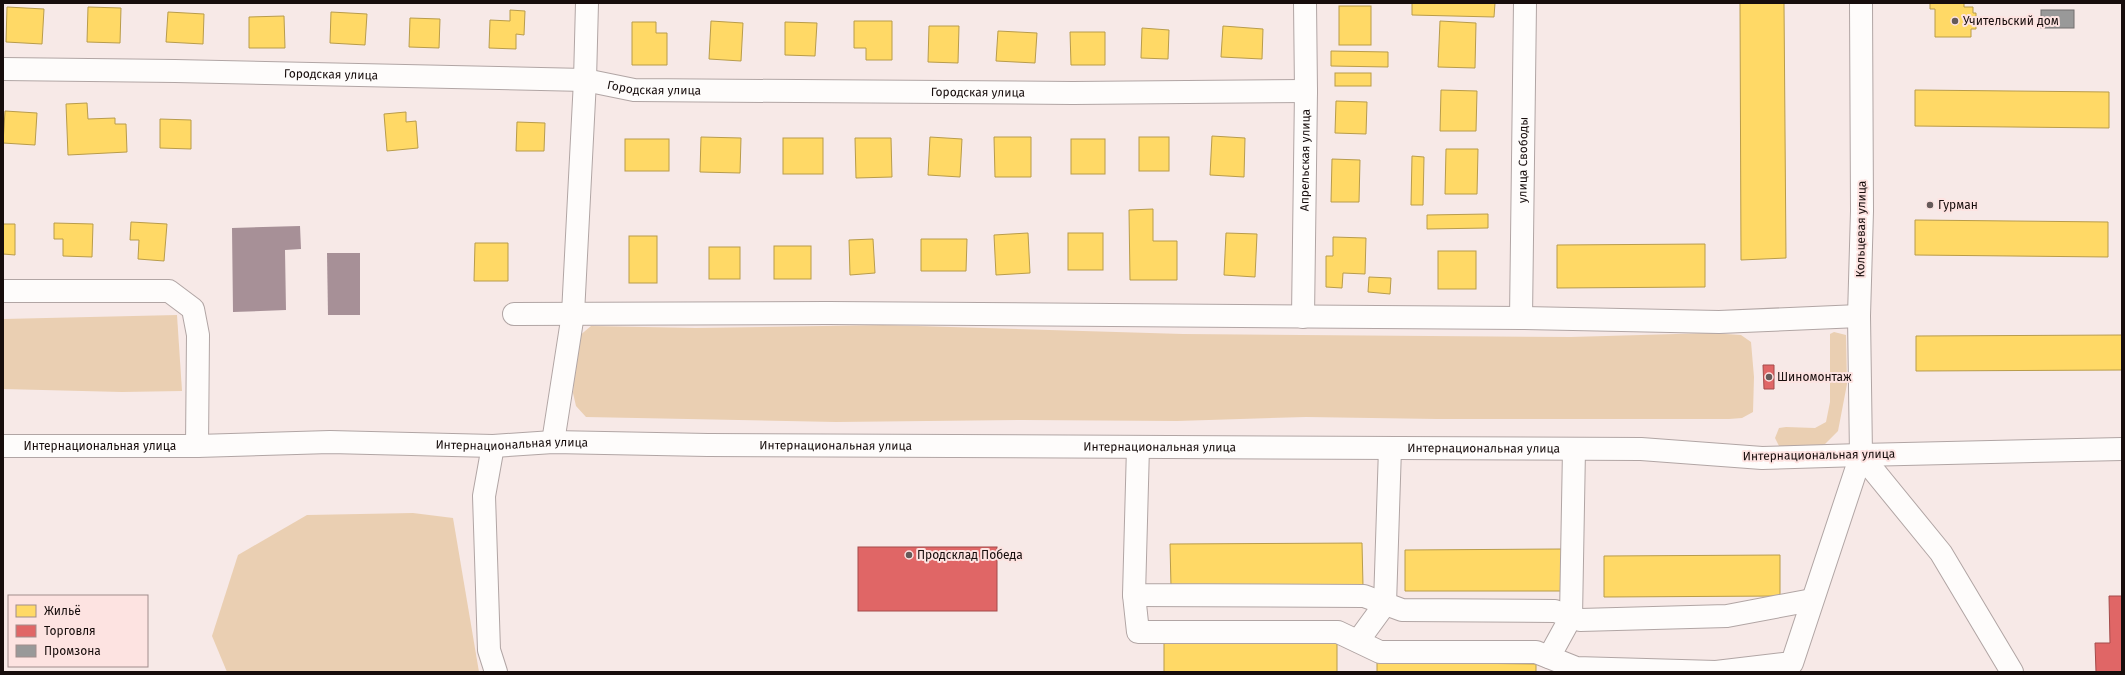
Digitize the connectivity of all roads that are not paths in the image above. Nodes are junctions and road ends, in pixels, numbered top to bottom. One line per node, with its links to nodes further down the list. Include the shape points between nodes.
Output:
1 (587, 3): 6 (street)
2 (1305, 3): 7 (street, Апрельская улица)
3 (1525, 3): 13 (street, улица Свободы)
4 (1861, 3): 11 (street, Кольцевая улица, via 1862,204)
5 (3, 70): 6 (street, Городская улица)
6 (586, 80): 7 (street, Городская улица, via 634,90 1073,93); 10 (street)
7 (1306, 91): 12 (street, Апрельская улица)
8 (3, 291): 16 (street, via 169,291 193,308 198,335)
9 (514, 314): 10 (street)
10 (573, 314): 12 (street, via 828,313); 14 (street)
11 (1859, 316): 13 (street, via 1719,322); 22 (street, Кольцевая улица)
12 (1303, 317): 13 (street)
13 (1521, 318)
14 (553, 442): 17 (street, Интернациональная улица); 18 (street, Интернациональная улица)
15 (3, 446): 16 (street, Интернациональная улица)
16 (197, 446): 17 (street, Интернациональная улица, via 330,442)
17 (493, 446): 29 (street, via 484,496 489,650)
18 (1138, 447): 19 (street, Интернациональная улица); 23 (street)
19 (1390, 448): 20 (street, Интернациональная улица); 25 (street)
20 (1574, 449): 22 (street, Интернациональная улица, via 1641,449 1762,458); 26 (street)
21 (2122, 449): 22 (street, Интернациональная улица)
22 (1861, 455): 24 (street, Кольцевая улица); 30 (street, via 1941,553)
23 (1134, 595): 25 (street, via 1364,596); 27 (street, via 1138,632 1338,632)
24 (1812, 600): 26 (street, via 1727,616 1580,620); 28 (street, Кольцевая улица, via 1792,663 1716,672 1576,668)
25 (1385, 604): 26 (street, via 1402,610 1555,611); 27 (street)
26 (1571, 617): 28 (street)
27 (1358, 641): 28 (street, via 1380,652 1536,652)
28 (1549, 657)
29 (496, 672)
30 (2012, 672)

